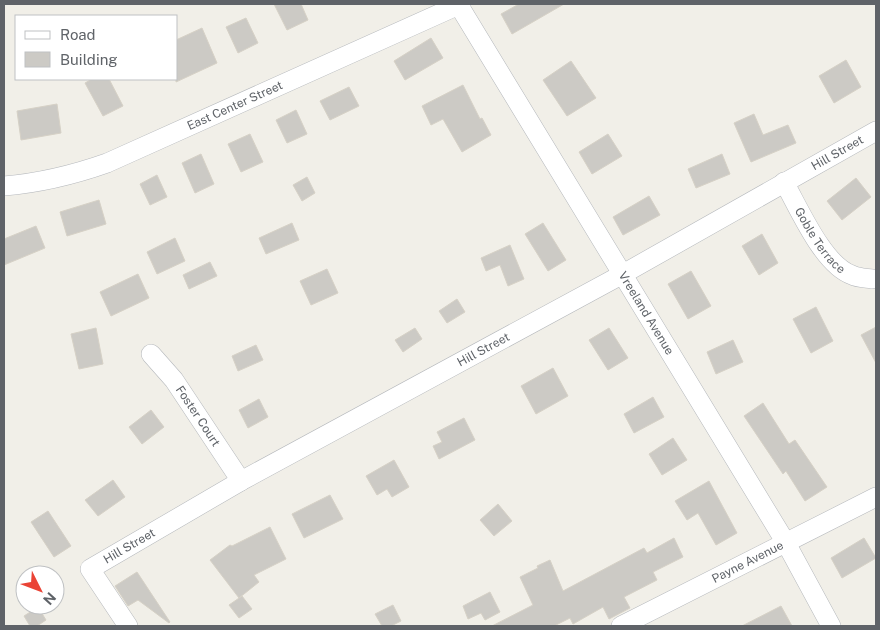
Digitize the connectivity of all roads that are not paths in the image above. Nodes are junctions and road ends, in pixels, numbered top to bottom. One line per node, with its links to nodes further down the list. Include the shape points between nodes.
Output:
1 (459, 4): 4 (street, East Center Street, via 107,163 63,177); 5 (street, Vreeland Avenue)
2 (876, 131): 3 (street, Hill Street)
3 (784, 182): 5 (street, Hill Street); 6 (street, Goble Terrace, via 837,267 852,276)
4 (4, 186)
5 (624, 274): 8 (street, Hill Street); 10 (street, Vreeland Avenue)
6 (872, 278)
7 (151, 354): 8 (street, Foster Court, via 174,380)
8 (241, 481): 11 (street, Hill Street, via 90,569)
9 (876, 497): 10 (street, Payne Avenue)
10 (786, 543): 12 (street, Payne Avenue); 13 (street, Vreeland Avenue)
11 (128, 626)
12 (621, 626)
13 (831, 626)

